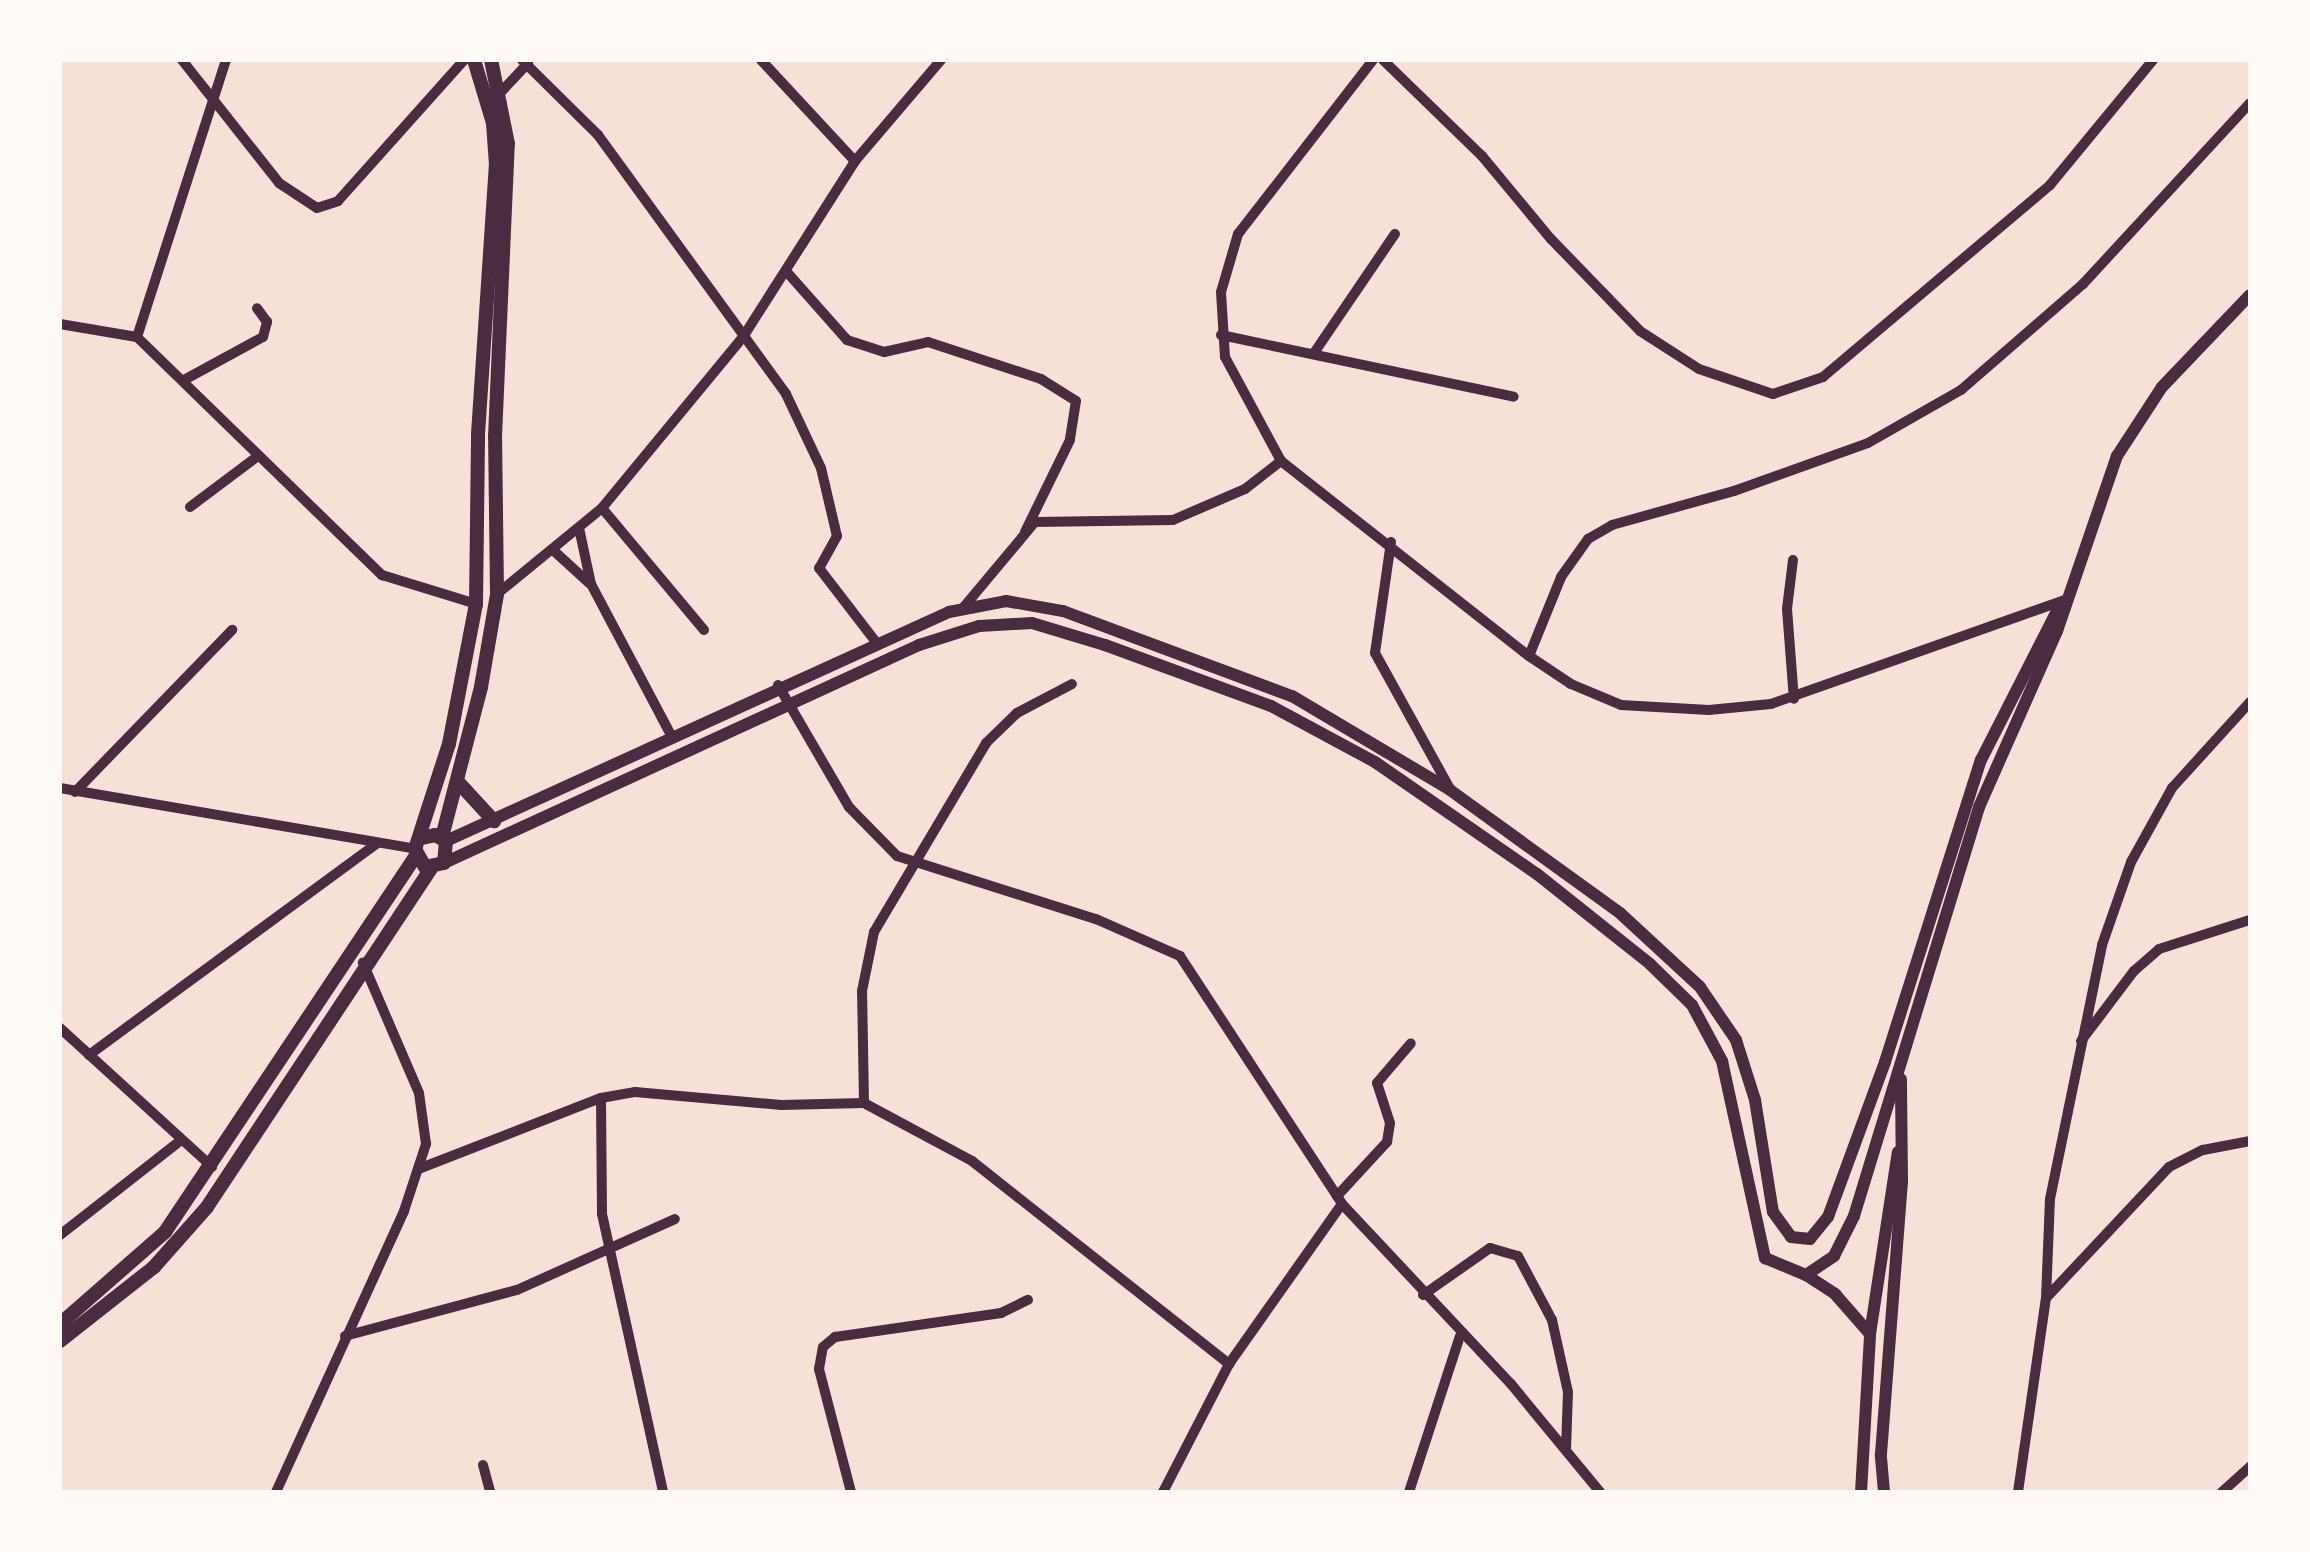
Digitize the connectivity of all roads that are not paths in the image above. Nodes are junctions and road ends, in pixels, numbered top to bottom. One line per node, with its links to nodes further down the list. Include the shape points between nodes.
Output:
1 (182, 60): 13 (street)
2 (226, 60): 13 (street)
3 (464, 60): 13 (street, via 338,202 324,208 312,208 279,183)
4 (474, 60): 39 (main road, via 493,123 496,165 478,434)
5 (491, 60): 12 (main road)
6 (761, 60): 15 (street)
7 (941, 60): 15 (street)
8 (1373, 60): 21 (street, via 1238,234 1225,271)
9 (1383, 60): 10 (street, via 1482,156 1551,240 1640,330 1699,370 1773,394 1823,377 2050,186)
10 (2154, 60)
11 (525, 61): 12 (street); 23 (street, via 598,134)
12 (502, 92): 37 (main road, via 509,196 495,438)
13 (210, 101): 22 (street, via 179,222)
14 (2250, 103): 44 (street, via 2084,284 1962,390 1868,442 1734,491 1612,525 1588,539 1561,577)
15 (855, 160): 17 (street)
16 (1396, 234): 24 (street)
17 (786, 271): 23 (street); 32 (street, via 847,340 884,352 928,342 1041,379 1076,402 1070,440)
18 (2249, 298): 38 (street, via 2162,387 2117,456)
19 (258, 308): 25 (street, via 267,322 263,337)
20 (60, 324): 22 (street)
21 (1221, 335): 24 (street); 28 (street, via 1232,377)
22 (137, 337): 25 (street)
23 (743, 338): 30 (street); 43 (street, via 786,394 820,468 837,536 819,568 822,578)
24 (1314, 352): 26 (street)
25 (184, 380): 27 (street)
26 (1514, 397)
27 (258, 456): 29 (street); 39 (street, via 382,575)
28 (1282, 461): 32 (street, via 1244,490 1173,520 1149,526 1068,518 1036,522); 33 (street)
29 (190, 507)
30 (602, 508): 31 (street); 42 (street)
31 (579, 528): 34 (street); 36 (street)
32 (1026, 532): 40 (street)
33 (1391, 542): 44 (street); 53 (street, via 1376,654)
34 (553, 550): 36 (street); 37 (street)
35 (1794, 560): 47 (street, via 1787,609)
36 (591, 584): 50 (street)
37 (496, 594): 51 (main road)
38 (2063, 601): 47 (street); 69 (street, via 2012,692 1965,802); 70 (street, via 2057,631 1979,807)
39 (476, 604): 60 (main road, via 458,706)
40 (963, 608): 43 (street); 53 (street, via 1006,601 1036,605 1126,633 1292,696)
41 (232, 630): 54 (street)
42 (704, 630)
43 (876, 642): 46 (street)
44 (1529, 656): 47 (street, via 1621,706 1709,710)
45 (1072, 684): 61 (street, via 999,727)
46 (778, 685): 49 (street); 50 (street)
47 (1794, 698)
48 (2250, 702): 67 (street, via 2172,788 2131,862)
49 (792, 704): 57 (street, via 920,645 979,626 1032,623 1271,706 1375,762); 61 (street, via 860,821 886,848); 62 (street)
50 (673, 739): 55 (street)
51 (458, 783): 55 (main road); 58 (main road)
52 (60, 788): 54 (street)
53 (1450, 790): 56 (street)
54 (75, 792): 59 (street)
55 (494, 821): 58 (street)
56 (1496, 822): 57 (street); 69 (street, via 1621,914 1717,1008 1736,1040 1754,1100 1772,1212 1791,1238 1816,1235 1828,1217)
57 (1485, 838): 82 (street, via 1608,929 1692,1005 1727,1078 1759,1246 1774,1265)
58 (444, 840): 60 (main road); 62 (main road)
59 (378, 844): 60 (street); 68 (street)
60 (418, 848): 62 (main road); 76 (main road)
61 (916, 862): 72 (street, via 874,932 866,960); 78 (street, via 1096,919 1180,956)
62 (438, 866): 64 (main road)
63 (2250, 920): 67 (street, via 2160,949 2134,971)
64 (363, 963): 77 (street, via 419,1093 426,1126); 90 (main road, via 208,1207 154,1267)
65 (60, 1028): 68 (street)
66 (1411, 1043): 78 (street, via 1378,1083 1390,1123 1387,1142)
67 (2078, 1046): 84 (street, via 2050,1200)
68 (89, 1055): 74 (street)
69 (1886, 1062): 70 (street)
70 (1900, 1072): 75 (street); 82 (street, via 1841,1244)
71 (602, 1098): 72 (street, via 661,1092 730,1103); 77 (street); 81 (street)
72 (864, 1103): 91 (street, via 972,1161)
73 (2250, 1141): 84 (street, via 2203,1150 2169,1167)
74 (180, 1142): 76 (street); 80 (street)
75 (1900, 1145): 87 (street, via 1888,1182); 103 (street)
76 (213, 1168): 86 (main road, via 165,1232)
77 (421, 1168): 88 (street)
78 (1340, 1200): 83 (street); 91 (street)
79 (674, 1219): 81 (street)
80 (60, 1235)
81 (608, 1250): 88 (street, via 517,1290); 97 (street)
82 (1806, 1275): 87 (street, via 1836,1294)
83 (1424, 1295): 89 (street); 92 (street, via 1490,1248 1518,1256 1552,1320 1568,1392)
84 (2046, 1298): 104 (street)
85 (1028, 1300): 98 (street, via 1001,1313 835,1337 824,1347 819,1369)
86 (60, 1324)
87 (1870, 1334): 102 (street)
88 (345, 1336): 95 (street)
89 (1460, 1336): 92 (street); 100 (street)
90 (60, 1341)
91 (1229, 1364): 99 (street)
92 (1566, 1450): 101 (street)
93 (483, 1465): 96 (street)
94 (2250, 1467): 105 (street)
95 (276, 1492)
96 (490, 1492)
97 (662, 1492)
98 (850, 1492)
99 (1163, 1492)
100 (1410, 1492)
101 (1600, 1492)
102 (1861, 1492)
103 (1884, 1492)
104 (2018, 1492)
105 (2222, 1492)

